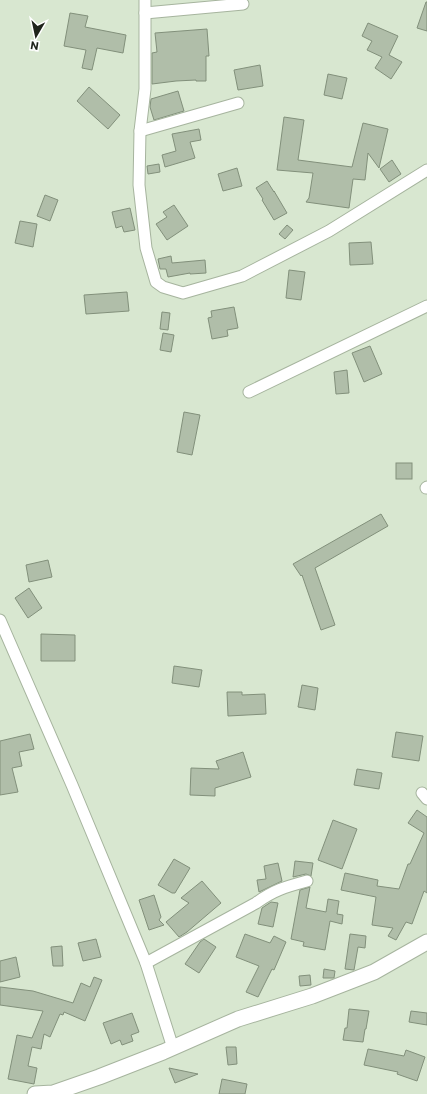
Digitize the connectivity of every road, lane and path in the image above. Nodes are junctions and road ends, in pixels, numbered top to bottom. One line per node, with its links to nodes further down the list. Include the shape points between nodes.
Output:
1 (145, 0): 3 (street)
2 (243, 4): 3 (street)
3 (145, 13): 5 (street, via 144,89)
4 (238, 103): 5 (street)
5 (140, 131): 6 (street, via 139,185 146,248 156,282 183,293 242,276 329,231)
6 (427, 170)
7 (427, 306): 8 (street)
8 (249, 392)
9 (0, 620): 12 (street)
10 (307, 881): 12 (street, via 269,893 256,903)
11 (427, 942): 13 (street, via 374,972 312,996 238,1019)
12 (146, 963): 13 (street)
13 (173, 1048): 14 (street, via 53,1093)
14 (35, 1094)

